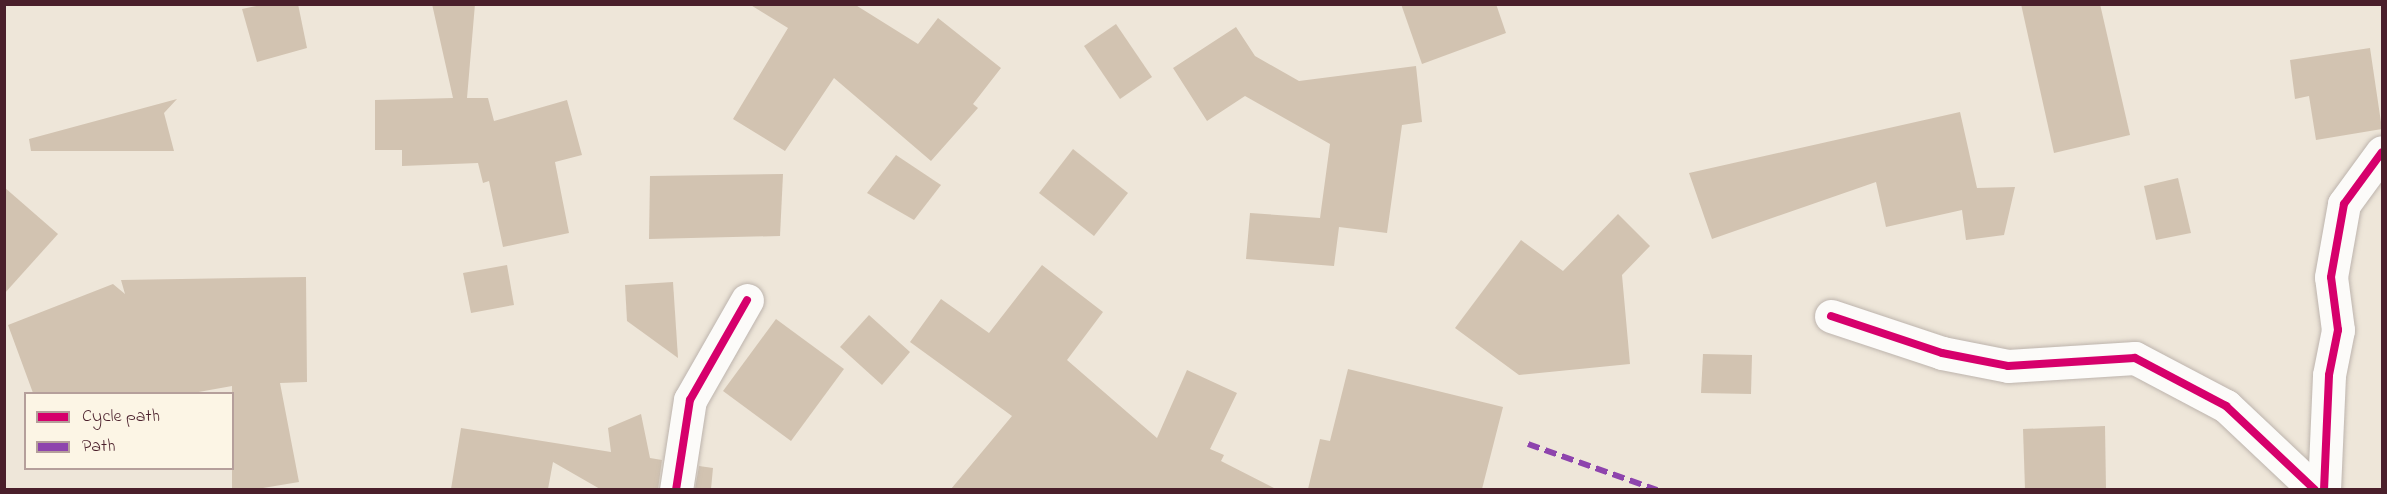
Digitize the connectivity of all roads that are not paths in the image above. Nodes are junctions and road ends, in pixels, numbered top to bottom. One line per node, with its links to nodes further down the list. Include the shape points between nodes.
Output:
1 (2382, 152): 6 (street, via 2344,204 2333,266 2338,330 2329,375)
2 (747, 300): 4 (street, via 690,400)
3 (1831, 316): 5 (street, via 1942,353 2008,366 2135,358 2226,406)
4 (676, 489)
5 (2315, 489)
6 (2324, 489)

